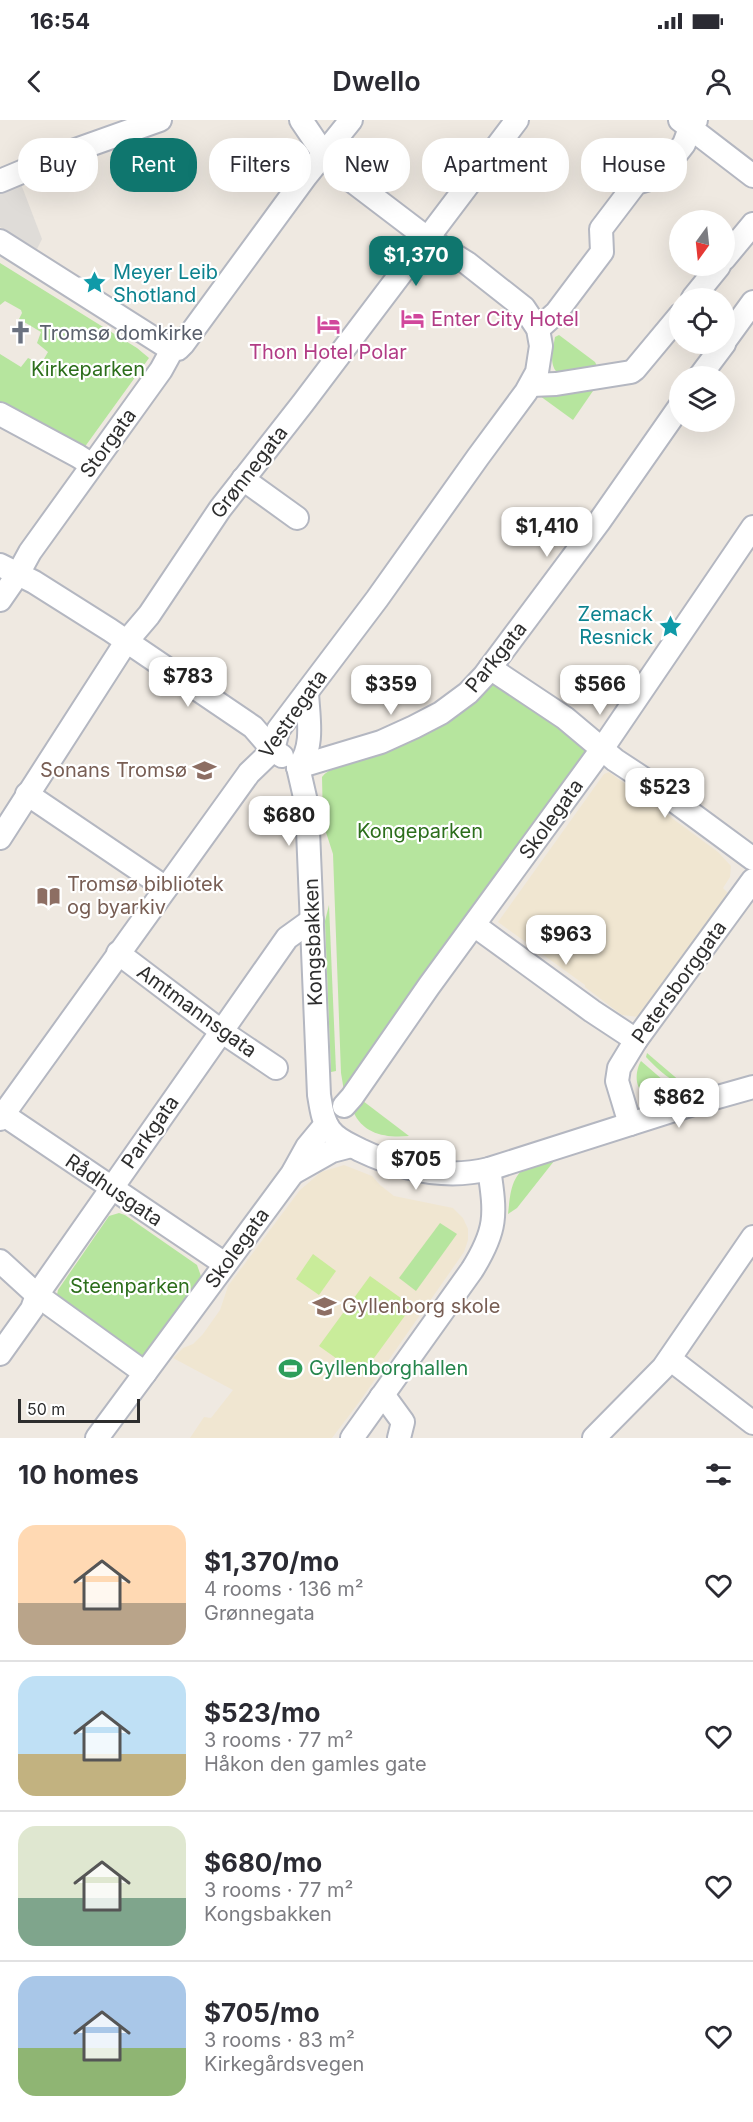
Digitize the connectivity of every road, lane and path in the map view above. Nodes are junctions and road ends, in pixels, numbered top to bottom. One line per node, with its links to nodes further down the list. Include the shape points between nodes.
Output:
1 (301, 120): 7 (street)
2 (351, 120): 6 (street, Storgata)
3 (517, 120): 13 (street, Grønnegata)
4 (159, 121): 10 (street)
5 (689, 123): 9 (street); 21 (street, via 684,144 659,176 636,183 601,229 603,252 556,313)
6 (337, 138)
7 (323, 153)
8 (323, 155): 22 (street, Storgata, via 183,344)
9 (753, 176)
10 (0, 181)
11 (367, 192): 13 (street)
12 (753, 224): 15 (street)
13 (427, 238): 21 (street, via 514,300); 27 (street, Grønnegata)
14 (0, 241): 22 (street)
15 (735, 246)
16 (711, 276): 17 (street)
17 (701, 288)
18 (753, 302): 19 (street)
19 (735, 327)
20 (669, 328): 23 (street, via 635,369 625,374)
21 (538, 329): 23 (street, Vestregata, via 540,355)
22 (172, 350): 26 (street, Storgata)
23 (531, 385): 34 (street, Vestregata)
24 (0, 414): 26 (street)
25 (669, 422): 33 (street, Parkgata)
26 (92, 465): 30 (street, Storgata, via 30,552)
27 (243, 479): 28 (street); 32 (street, Grønnegata)
28 (297, 518)
29 (753, 527): 35 (street, Skolegata)
30 (9, 570): 31 (street, Storgata); 32 (street)
31 (0, 600)
32 (126, 642): 36 (street, via 253,728); 38 (street, Grønnegata)
33 (490, 668): 35 (street, via 565,718); 37 (street, Parkgata, via 468,693 423,723 381,742)
34 (307, 692): 36 (street, Vestregata, via 278,730); 37 (street, via 309,748)
35 (602, 749): 40 (street); 44 (street, Skolegata)
36 (273, 750): 37 (street); 42 (street, Vestregata, via 249,773)
37 (298, 767): 43 (street, Kongsbakken, via 307,806)
38 (27, 794): 39 (street, Grønnegata); 42 (street)
39 (0, 838)
40 (753, 859)
41 (753, 880): 47 (street, Petersborggata)
42 (166, 888): 45 (street, Vestregata)
43 (312, 920): 46 (street, Parkgata, via 287,938); 52 (street, Kongsbakken, via 316,1064)
44 (474, 925): 47 (street); 50 (street, Skolegata)
45 (118, 953): 46 (street, Amtmannsgata); 51 (street, Vestregata)
46 (221, 1031): 48 (street, Amtmannsgata); 57 (street, Parkgata)
47 (636, 1040): 53 (street, Petersborggata, via 617,1075)
48 (276, 1068)
49 (753, 1087): 53 (street)
50 (344, 1106)
51 (2, 1117): 57 (street, Rådhusgata)
52 (326, 1124): 54 (street); 56 (street, Skolegata)
53 (630, 1124): 55 (street)
54 (351, 1146): 55 (street, via 389,1163 423,1171 466,1174); 56 (street, Skolegata, via 332,1151)
55 (489, 1169): 65 (street, via 494,1221 484,1249)
56 (292, 1174): 60 (street, Skolegata)
57 (111, 1188): 60 (street, Rådhusgata); 61 (street, Parkgata)
58 (753, 1237): 63 (street)
59 (0, 1261): 61 (street)
60 (225, 1264): 64 (street, Skolegata)
61 (37, 1295): 62 (street, Parkgata, via 32,1309); 64 (street)
62 (0, 1354)
63 (670, 1359): 66 (street); 70 (street)
64 (145, 1372): 67 (street, Skolegata)
65 (381, 1397): 68 (street); 69 (street, via 403,1422)
66 (753, 1423)
67 (97, 1438)
68 (352, 1438)
69 (399, 1438)
70 (594, 1438)

